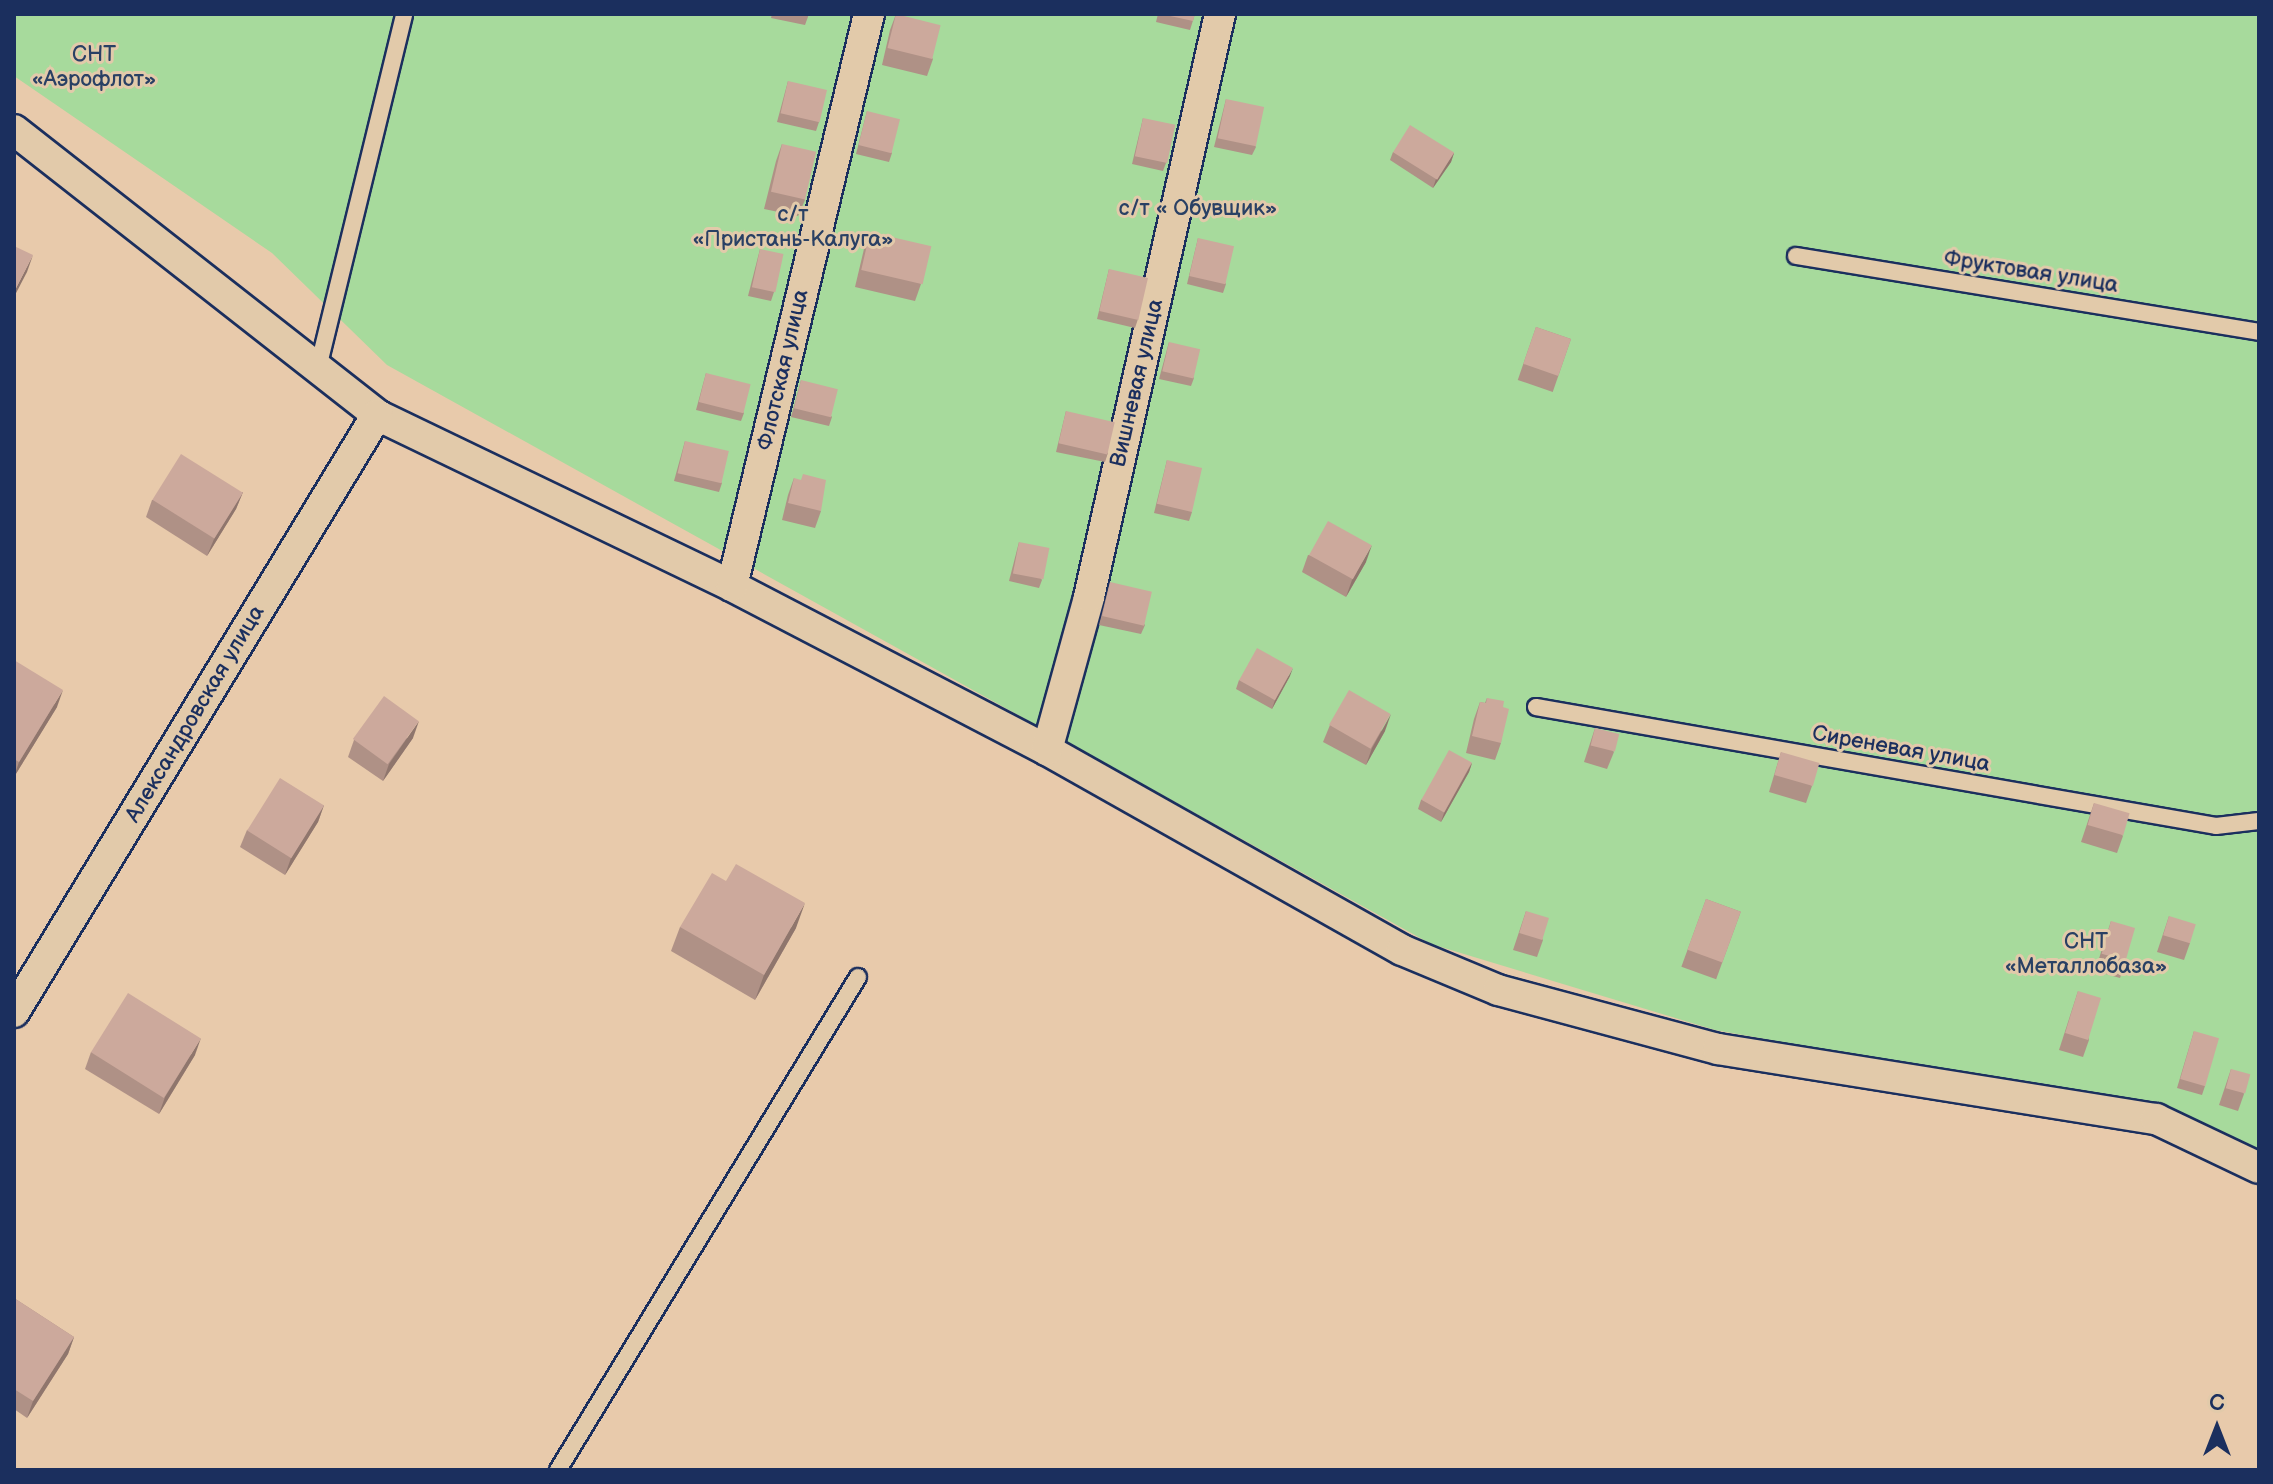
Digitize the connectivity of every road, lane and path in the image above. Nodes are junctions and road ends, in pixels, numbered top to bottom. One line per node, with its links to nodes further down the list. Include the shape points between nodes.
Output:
1 (404, 14): 7 (lane)
2 (869, 14): 9 (street, Флотская улица)
3 (1220, 14): 11 (street, Вишневая улица, via 1089,597)
4 (14, 130): 7 (street)
5 (1796, 256): 6 (lane, Фруктовая улица)
6 (2259, 332)
7 (318, 368): 8 (street)
8 (377, 415): 9 (street); 14 (street, Александровская улица)
9 (732, 586): 11 (street)
10 (1536, 707): 12 (lane, Сиреневая улица, via 2216,826)
11 (1047, 750): 15 (street, via 1402,950 1498,990 1718,1049 2156,1119)
12 (2259, 821)
13 (858, 977): 16 (lane)
14 (14, 1012)
15 (2259, 1168)
16 (558, 1470)

